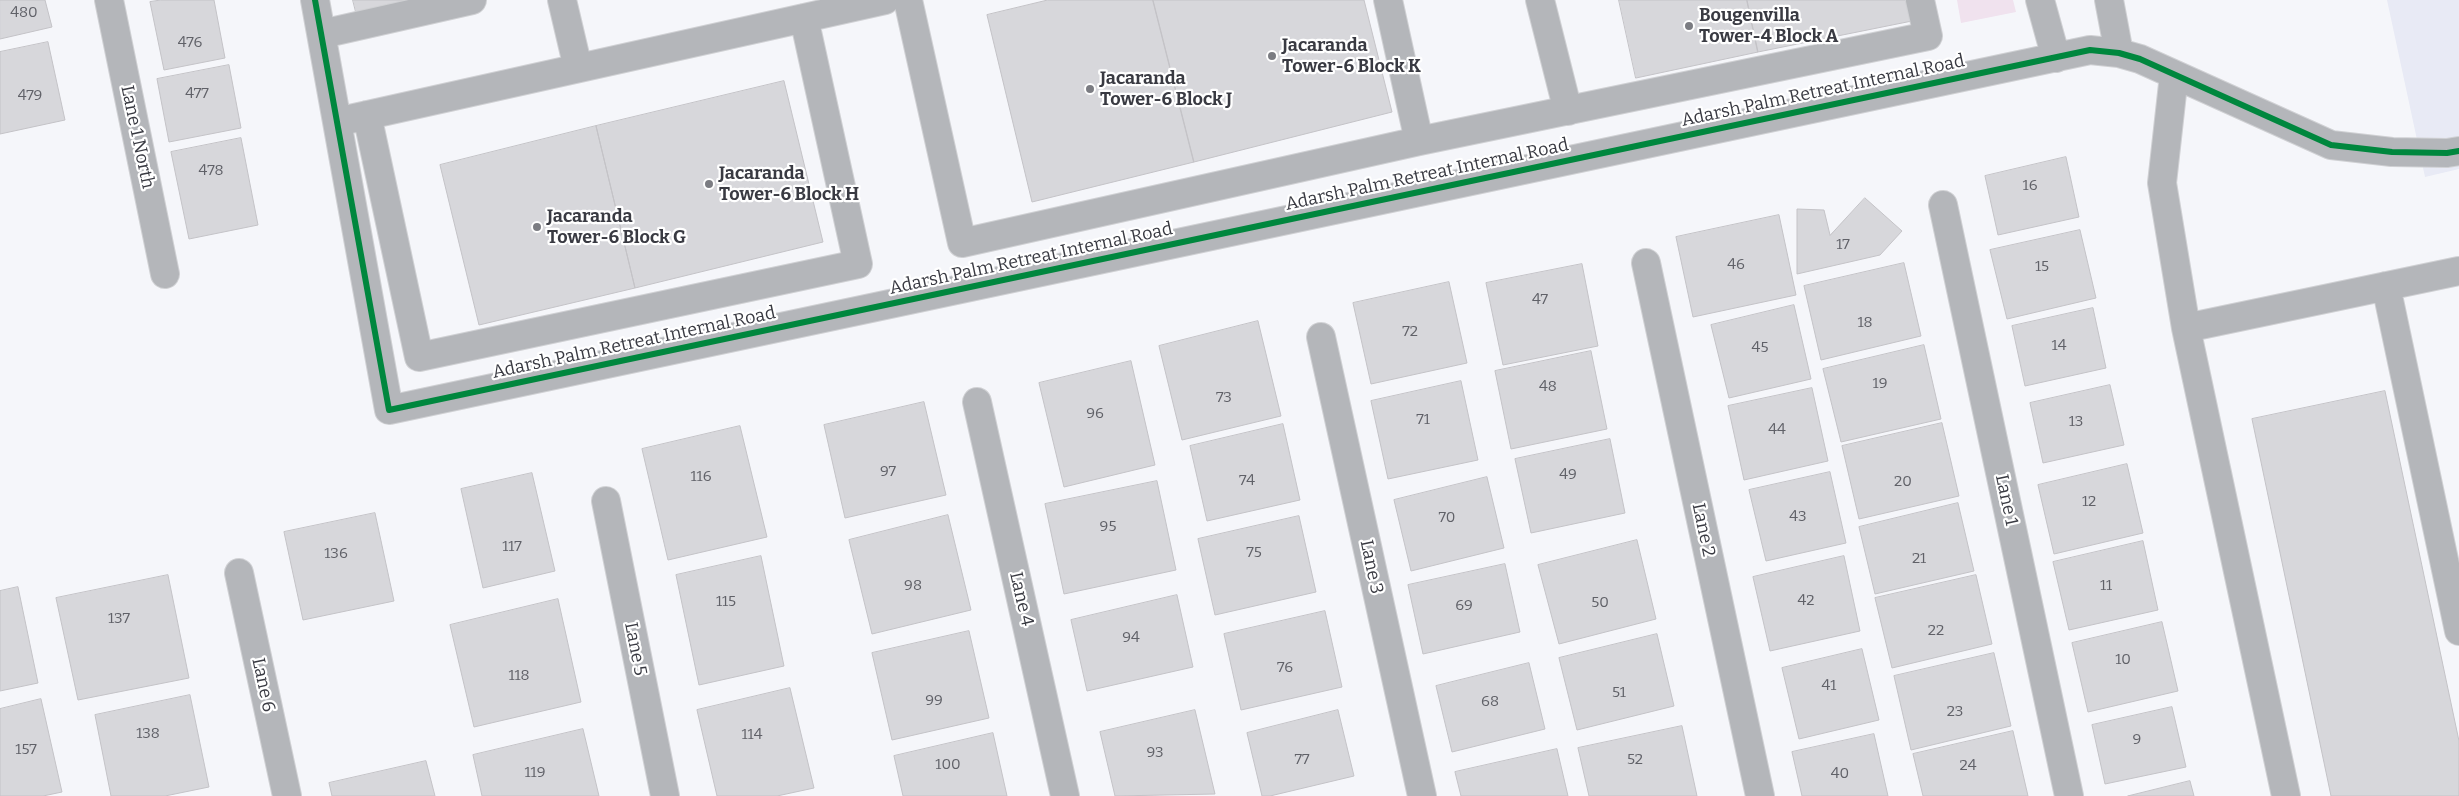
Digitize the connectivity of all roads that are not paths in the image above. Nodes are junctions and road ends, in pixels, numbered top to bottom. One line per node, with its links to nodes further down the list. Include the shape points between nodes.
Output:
1 (109, 0): 26 (street, Lane 1 North)
2 (315, 0): 13 (street)
3 (472, 0): 13 (street)
4 (562, 0): 16 (street)
5 (885, 0): 12 (street)
6 (908, 0): 21 (street, via 962,243)
7 (1388, 0): 21 (street)
8 (1540, 0): 18 (street)
9 (1920, 0): 18 (street, via 1928,36)
10 (2040, 0): 15 (street)
11 (2109, 0): 14 (street)
12 (804, 18): 16 (street); 19 (street, via 858,264 420,357)
13 (322, 34): 20 (street)
14 (2119, 53): 15 (street, Adarsh Palm Retreat Internal Road, via 2090,50); 17 (street, Adarsh Palm Retreat Internal Road)
15 (2056, 58): 20 (street, Adarsh Palm Retreat Internal Road, via 389,410)
16 (578, 68): 19 (street)
17 (2174, 74): 22 (street, Adarsh Palm Retreat Internal Road, via 2331,146 2392,152 2448,153); 28 (street, via 2162,183)
18 (1568, 111): 21 (street)
19 (367, 115): 20 (street)
20 (338, 122)
21 (1419, 141)
22 (2459, 150)
23 (1943, 205): 39 (street, Lane 1)
24 (1646, 263): 38 (street, Lane 2)
25 (2459, 271): 27 (street)
26 (164, 274)
27 (2386, 286): 28 (street); 33 (street)
28 (2186, 328): 40 (street)
29 (1321, 337): 37 (street, Lane 3)
30 (977, 402): 36 (street, Lane 4)
31 (606, 502): 35 (street, Lane 5)
32 (238, 573): 34 (street, Lane 6)
33 (2459, 631)
34 (287, 796)
35 (665, 796)
36 (1065, 796)
37 (1422, 796)
38 (1760, 796)
39 (2069, 796)
40 (2286, 796)

